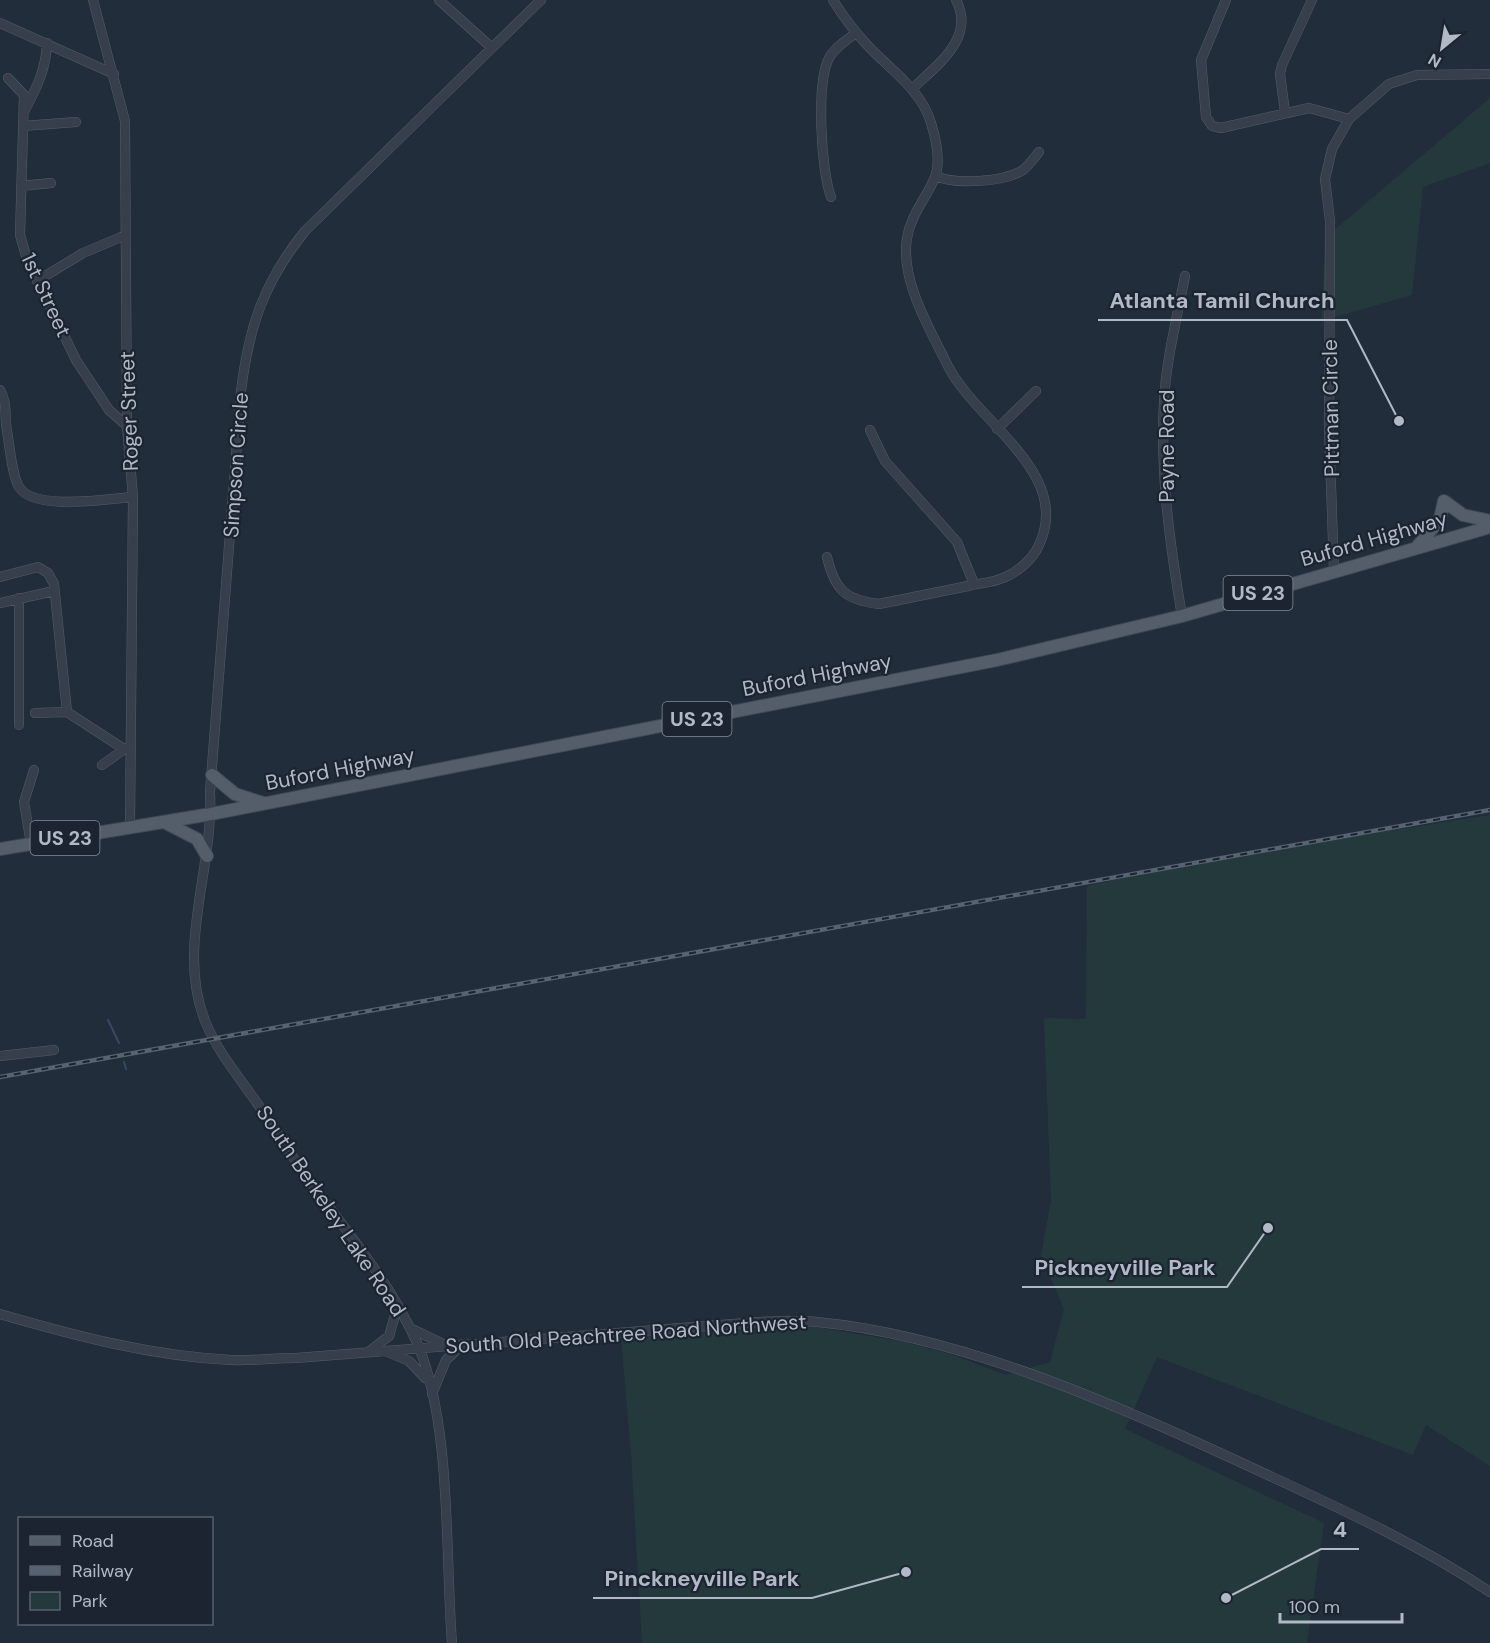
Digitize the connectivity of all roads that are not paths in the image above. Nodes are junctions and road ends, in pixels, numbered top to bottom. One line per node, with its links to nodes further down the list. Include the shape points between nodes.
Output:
1 (93, 0): 12 (street, Roger Street)
2 (439, 0): 11 (street)
3 (541, 0): 11 (street, Simpson Circle)
4 (833, 0): 9 (street)
5 (956, 0): 15 (street, via 962,20 959,38 953,49)
6 (1226, 0): 17 (street, via 1201,60 1206,117 1212,126 1221,128)
7 (1312, 0): 17 (street, via 1280,74)
8 (0, 24): 10 (street)
9 (856, 33): 15 (street); 25 (street, via 829,57 824,80 823,167)
10 (47, 43): 12 (street); 16 (street, via 42,79)
11 (492, 48): 52 (street, Simpson Circle, via 305,231 285,255 256,314 241,391)
12 (114, 74): 26 (street, Roger Street, via 125,121)
13 (1490, 74): 18 (street, Pittman Circle, via 1417,75 1389,84)
14 (8, 78): 16 (street, 1st Street, via 24,94)
15 (912, 89): 22 (street, via 934,134)
16 (25, 110): 20 (street, 1st Street)
17 (1286, 112): 18 (street, via 1309,108)
18 (1349, 118): 39 (street, Pittman Circle, via 1332,149 1325,179 1330,221 1329,429)
19 (76, 122): 20 (street)
20 (23, 126): 24 (street, 1st Street)
21 (1039, 152): 22 (street, via 1024,169 1012,175 958,182)
22 (936, 176): 32 (street, via 914,212 907,240 907,268 949,368)
23 (51, 183): 24 (street)
24 (21, 186): 28 (street, 1st Street, via 20,235)
25 (831, 196)
26 (126, 235): 28 (street, via 83,254); 31 (street, Roger Street)
27 (1185, 276): 45 (street, Payne Road, via 1164,401 1163,463 1168,534)
28 (38, 281): 31 (street, 1st Street, via 76,360 109,410)
29 (0, 390): 34 (street, via 6,401 6,427 18,486 27,497 55,502)
30 (1036, 391): 32 (street)
31 (127, 426): 34 (street, Roger Street)
32 (997, 429): 41 (street, via 1028,463 1039,482 1047,518 1038,547 1023,565 1004,578)
33 (870, 430): 41 (street, via 885,461 957,542)
34 (133, 497): 49 (street, Roger Street)
35 (1490, 521): 37 (main road, via 1463,515 1444,501 1440,519)
36 (1490, 527): 37 (main road, Buford Highway / US 23)
37 (1416, 548): 39 (main road, Buford Highway / US 23)
38 (827, 557): 41 (street, via 836,586 863,602 879,604)
39 (1334, 570): 45 (main road, Buford Highway / US 23)
40 (0, 577): 42 (street, via 38,567 48,573)
41 (974, 584)
42 (54, 591): 43 (street); 47 (street)
43 (19, 598): 44 (street); 48 (street)
44 (0, 603)
45 (1182, 616): 53 (main road, Buford Highway / US 23, via 997,660)
46 (35, 712): 47 (street)
47 (67, 712): 49 (street)
48 (19, 725)
49 (127, 747): 50 (street); 56 (street, Roger Street)
50 (102, 765)
51 (34, 770): 57 (street, via 24,802)
52 (212, 775): 53 (main road, via 236,794); 54 (street, Simpson Circle)
53 (264, 803): 54 (main road, Buford Highway / US 23)
54 (211, 814): 55 (main road, Buford Highway / US 23); 59 (street, Simpson Circle)
55 (162, 821): 56 (main road, Buford Highway / US 23); 59 (main road, via 197,839)
56 (130, 826): 57 (main road, Buford Highway / US 23)
57 (31, 844): 58 (main road, Buford Highway / US 23)
58 (0, 849)
59 (207, 856): 60 (street, Simpson Circle, via 195,932 195,980 205,1022)
60 (214, 1038): 63 (street, South Berkeley Lake Road)
61 (54, 1050): 62 (street)
62 (0, 1056)
63 (398, 1305): 65 (street, South Berkeley Lake Road); 69 (street, via 389,1336)
64 (0, 1314): 69 (street, South Old Peachtree Road Northwest, via 95,1341 176,1355 233,1360)
65 (409, 1326): 67 (street); 68 (street, South Berkeley Lake Road)
66 (463, 1344): 67 (street, South Old Peachtree Road Northwest); 71 (street, via 446,1360); 72 (street, South Old Peachtree Road Northwest, via 801,1321 871,1330 936,1345 1090,1397 1230,1457 1408,1543)
67 (448, 1346): 68 (street, South Old Peachtree Road Northwest)
68 (419, 1348): 70 (street, South Old Peachtree Road Northwest); 71 (street, South Berkeley Lake Road)
69 (370, 1350): 70 (street, South Old Peachtree Road Northwest)
70 (383, 1350): 71 (street, via 409,1361)
71 (430, 1389): 73 (street, South Berkeley Lake Road, via 441,1447)
72 (1490, 1592)
73 (452, 1643)

